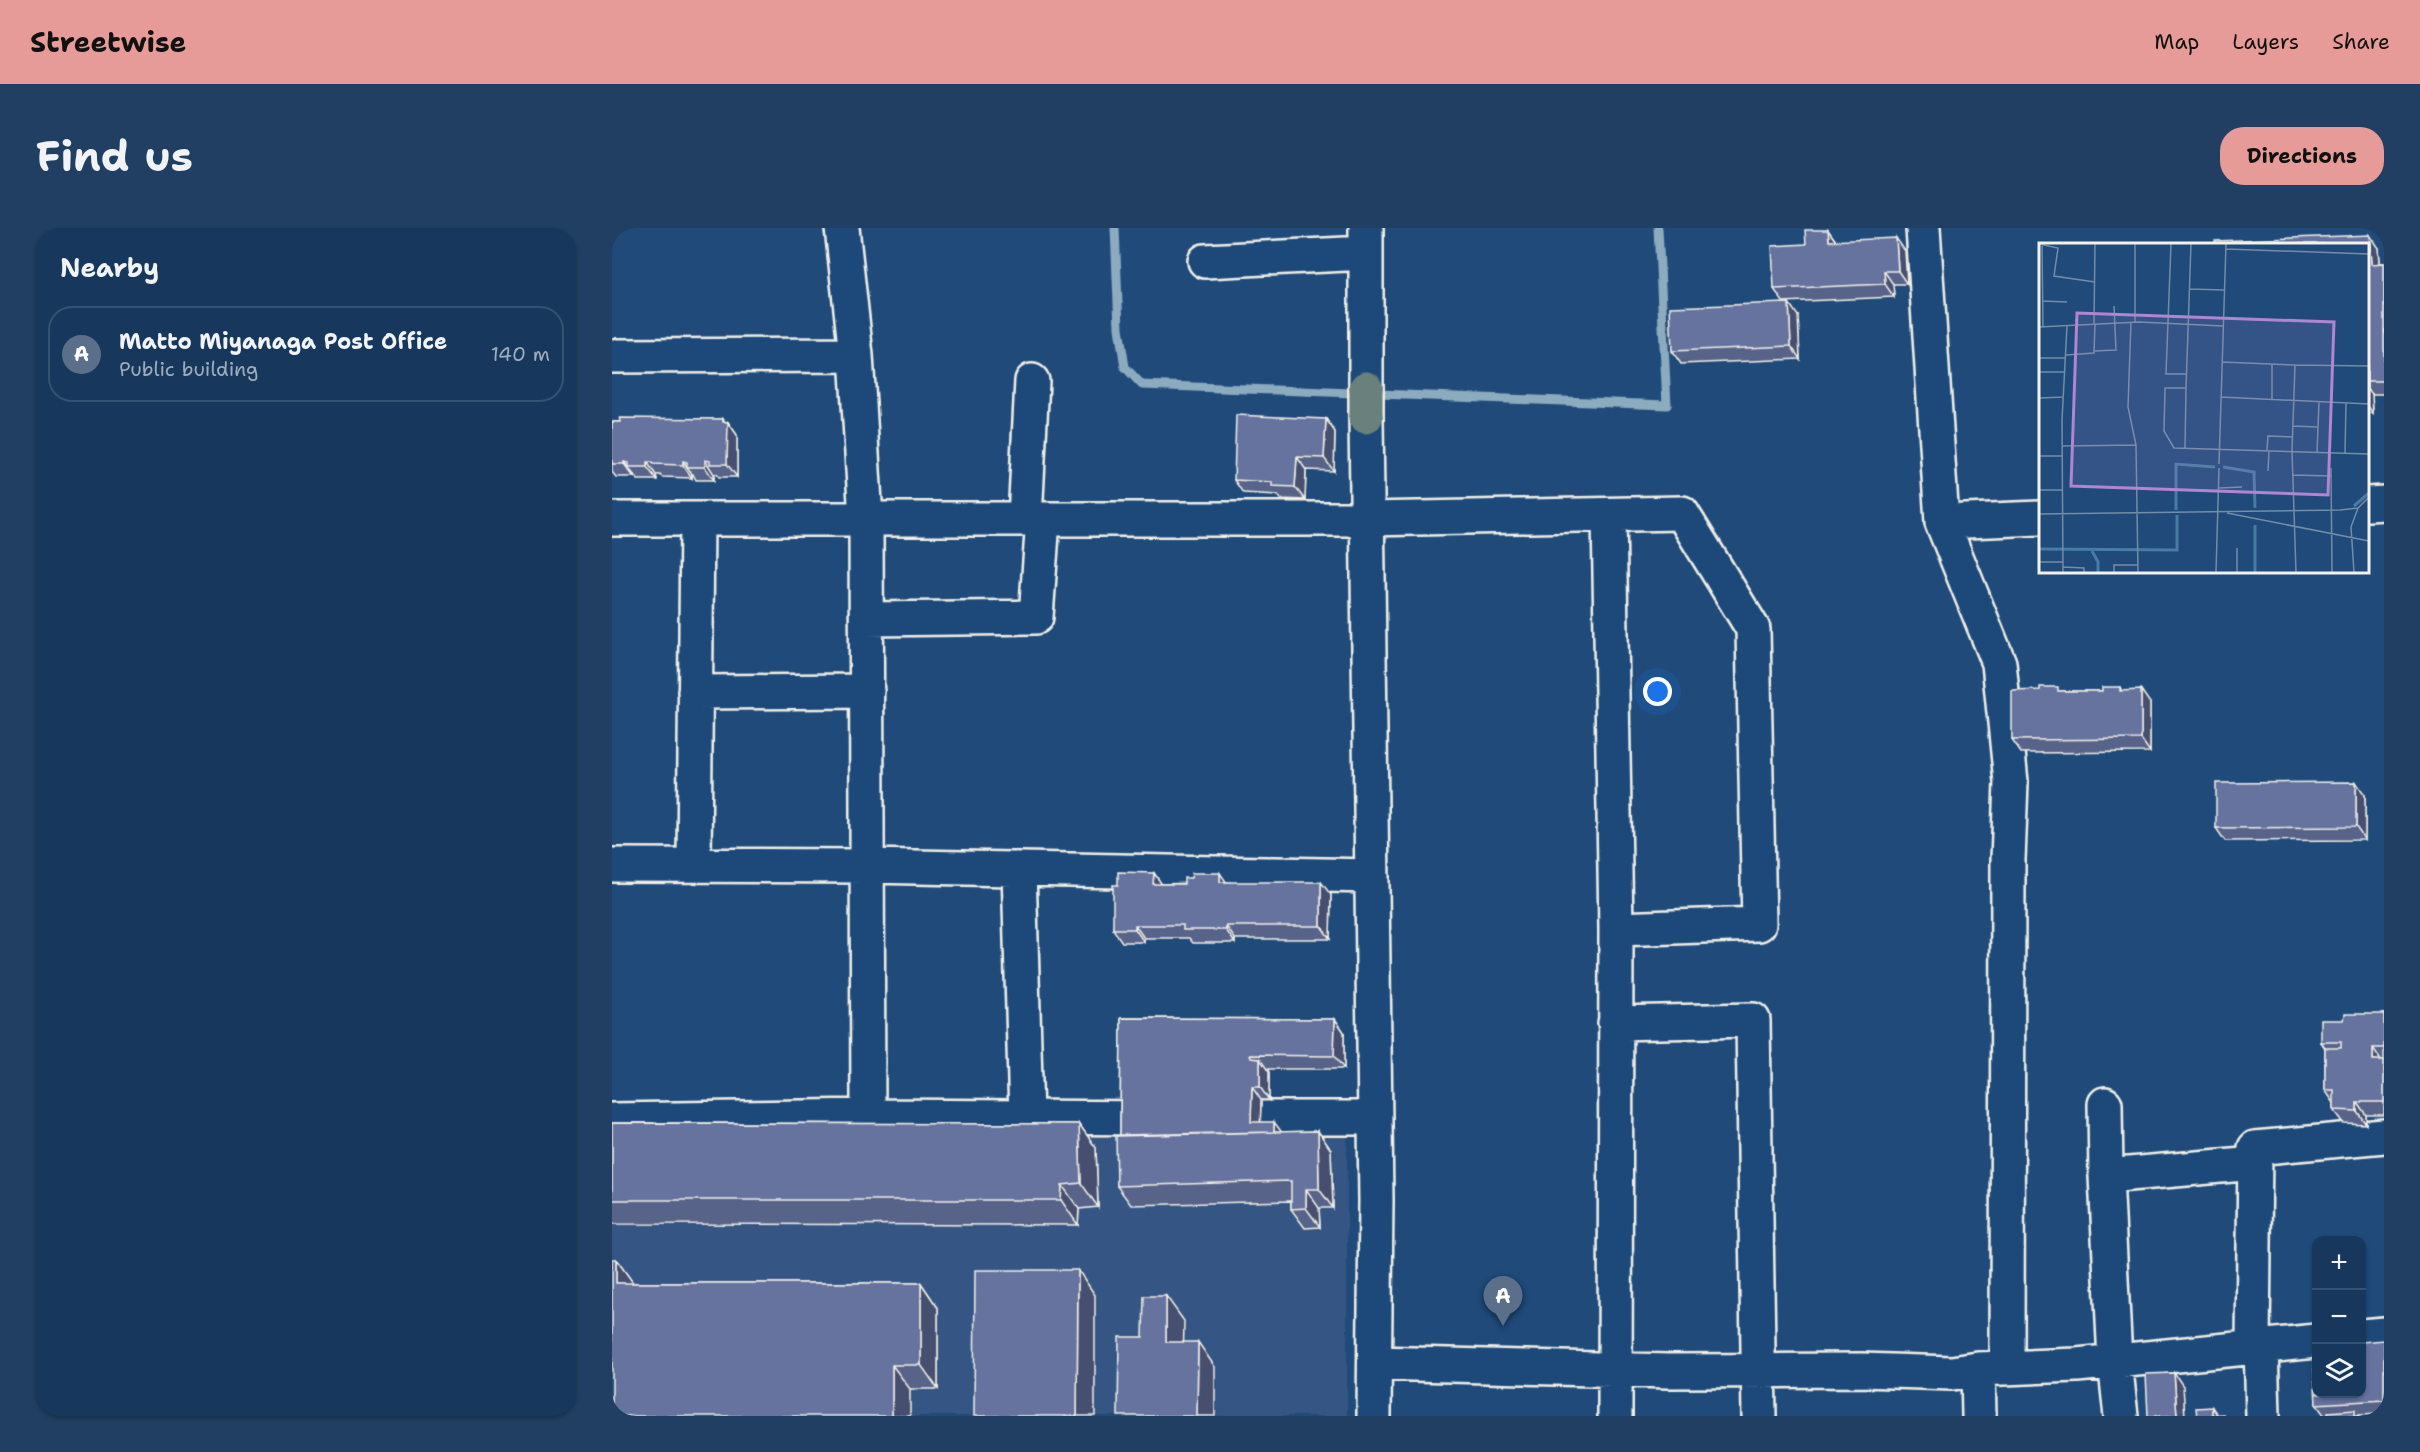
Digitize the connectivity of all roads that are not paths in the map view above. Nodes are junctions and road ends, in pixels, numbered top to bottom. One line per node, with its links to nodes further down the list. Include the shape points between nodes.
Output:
1 (842, 228): 5 (street)
2 (1923, 228): 17 (street)
3 (1366, 240): 4 (street); 16 (street)
4 (1204, 261)
5 (856, 355): 6 (street); 14 (street)
6 (612, 356)
7 (1032, 381): 15 (street)
8 (2384, 503): 9 (street)
9 (2369, 504)
10 (1609, 515): 16 (street); 26 (street); 26 (street, via 1682,513 1753,629 1759,924)
11 (2039, 518): 17 (street)
12 (612, 519): 13 (street)
13 (697, 519): 14 (street); 20 (street)
14 (866, 519): 15 (street); 18 (street)
15 (1034, 519): 16 (street); 18 (street, via 1036,617)
16 (1367, 519): 25 (street)
17 (1942, 522): 42 (street, via 2000,663 2011,782)
18 (867, 619): 19 (street)
19 (867, 691): 20 (street); 23 (street)
20 (695, 692): 22 (street)
21 (612, 865): 22 (street)
22 (694, 865): 23 (street)
23 (867, 866): 24 (street); 29 (street)
24 (1019, 869): 25 (street); 30 (street)
25 (1372, 876): 31 (street)
26 (1616, 929): 27 (street)
27 (1616, 1023): 43 (street); 44 (street, via 1753,1020)
28 (2105, 1104): 35 (street)
29 (868, 1116): 30 (street); 32 (street)
30 (1026, 1117): 31 (street)
31 (1375, 1118): 41 (street)
32 (612, 1120)
33 (2384, 1136): 34 (street, via 2255,1148)
34 (2255, 1163): 35 (street); 39 (street)
35 (2106, 1176): 40 (street)
36 (2384, 1334): 37 (street)
37 (2366, 1336)
38 (2312, 1341): 39 (street)
39 (2257, 1347): 40 (street); 50 (street)
40 (2115, 1361): 42 (street); 49 (street)
41 (1374, 1363): 43 (street); 45 (street)
42 (1992, 1368): 44 (street, via 1952,1373); 48 (street)
43 (1615, 1369): 44 (street); 46 (street)
44 (1760, 1370): 47 (street)
45 (1374, 1416)
46 (1615, 1416)
47 (1759, 1416)
48 (1979, 1416)
49 (2121, 1416)
50 (2263, 1416)

